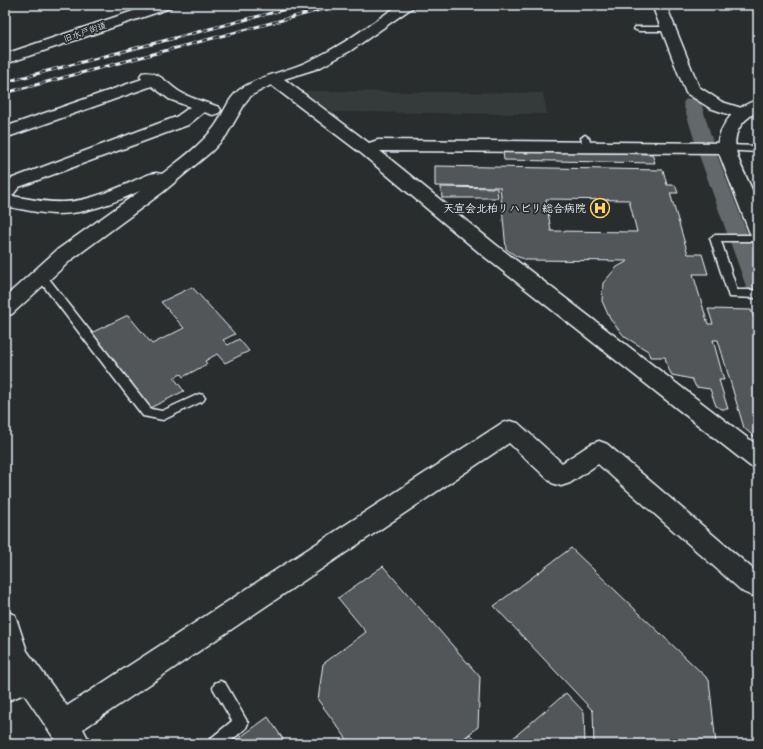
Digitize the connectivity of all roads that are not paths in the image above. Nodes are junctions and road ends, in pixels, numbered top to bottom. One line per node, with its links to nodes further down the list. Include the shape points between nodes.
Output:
1 (165, 5): 6 (street, 旧水戸街道)
2 (409, 5): 7 (street, via 314,66)
3 (659, 5): 5 (street)
4 (638, 28): 5 (lane)
5 (668, 29): 10 (street, via 692,90 716,104)
6 (5, 59)
7 (272, 78): 11 (street, via 246,92); 15 (street)
8 (758, 105): 10 (street)
9 (202, 106): 11 (street); 12 (street, via 176,96 151,78); 17 (street, via 182,121 13,183)
10 (742, 114): 13 (street, via 727,132)
11 (231, 115): 16 (street, via 206,147)
12 (5, 132)
13 (726, 148): 14 (lane); 15 (street, via 669,143 586,142 378,146); 19 (street)
14 (758, 149)
15 (368, 150): 25 (street, via 488,248)
16 (166, 181): 18 (street, via 157,178 94,202 66,208); 21 (street, via 64,255)
17 (5, 192)
18 (5, 200)
19 (758, 231)
20 (758, 238): 22 (lane, via 715,238 733,294)
21 (37, 278): 23 (street); 24 (lane, via 46,282 147,413 164,416)
22 (758, 294)
23 (5, 309)
24 (199, 398)
25 (758, 459)
26 (758, 579): 30 (street, via 752,584 599,451 583,454 561,476 510,430 332,540)
27 (5, 624): 28 (street, via 14,655)
28 (16, 681): 30 (street)
29 (220, 688): 31 (lane, via 241,723)
30 (70, 735)
31 (216, 744)

